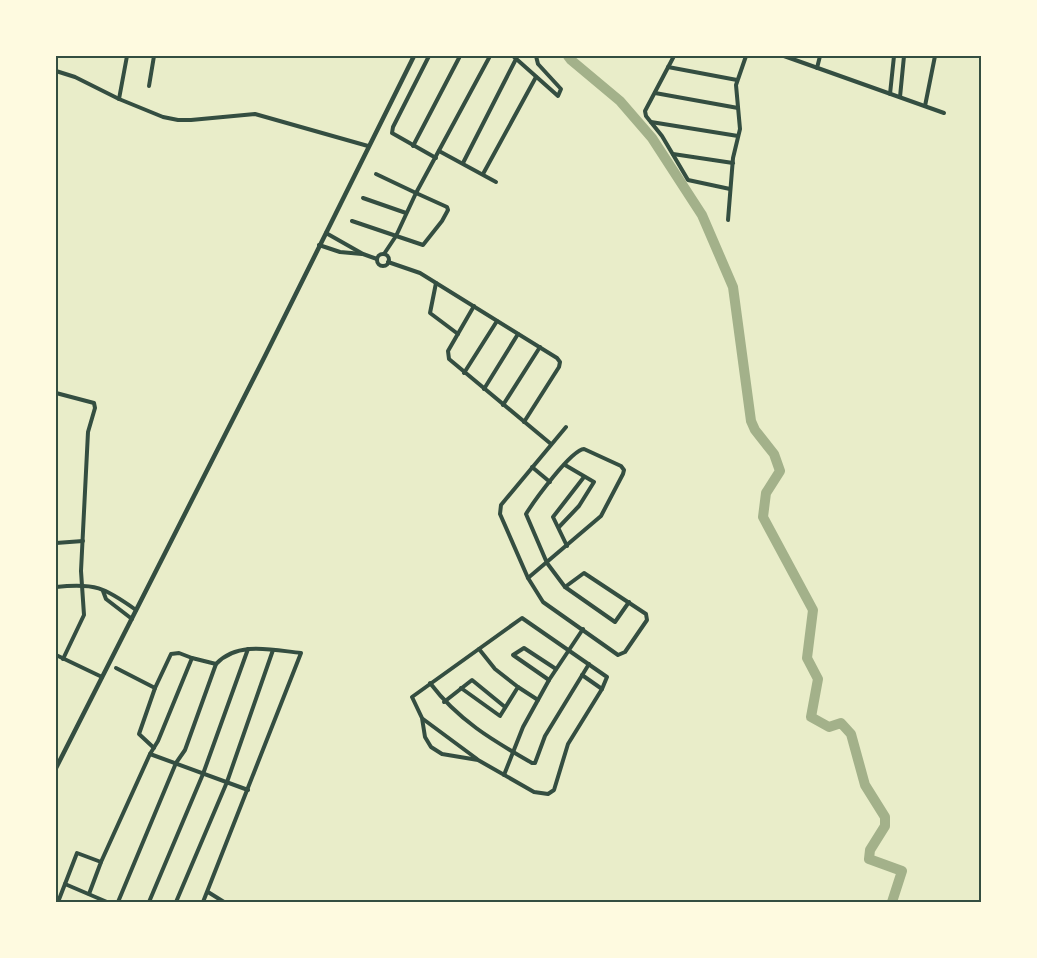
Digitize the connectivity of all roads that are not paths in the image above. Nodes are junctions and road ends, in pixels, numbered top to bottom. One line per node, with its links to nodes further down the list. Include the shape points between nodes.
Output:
1 (126, 56): 25 (street)
2 (154, 56): 21 (street)
3 (414, 56): 31 (street)
4 (429, 56): 32 (street, via 393,127 395,136)
5 (460, 56): 32 (street)
6 (490, 56): 33 (street)
7 (536, 56): 19 (street, via 538,64 561,89 560,95 555,95)
8 (674, 56): 16 (street)
9 (746, 56): 20 (street)
10 (784, 56): 17 (street)
11 (820, 56): 17 (street)
12 (894, 56): 23 (street)
13 (904, 56): 24 (street)
14 (935, 56): 26 (street)
15 (514, 57): 19 (street); 37 (street)
16 (668, 67): 20 (street); 22 (street)
17 (818, 68): 23 (street)
18 (56, 71): 25 (street)
19 (536, 76): 39 (street)
20 (737, 80): 27 (street)
21 (149, 86)
22 (655, 93): 27 (street); 29 (street, via 645,111)
23 (890, 94): 24 (street)
24 (900, 97): 26 (street)
25 (118, 99): 31 (street, via 178,120 255,114)
26 (925, 106): 28 (street)
27 (738, 108): 30 (street)
28 (944, 113)
29 (650, 122): 30 (street); 34 (street)
30 (738, 136): 36 (street)
31 (368, 146): 47 (street)
32 (413, 146): 35 (street)
33 (439, 152): 35 (street); 37 (street)
34 (672, 154): 36 (street); 41 (street, via 688,180)
35 (436, 158): 42 (street)
36 (733, 162): 41 (street)
37 (463, 163): 39 (street)
38 (376, 174): 42 (street)
39 (483, 174): 40 (street)
40 (496, 182)
41 (730, 189): 45 (street)
42 (416, 193): 44 (street); 48 (street, via 447,207 446,215 423,245)
43 (363, 198): 44 (street)
44 (406, 213): 48 (street)
45 (728, 220)
46 (352, 221): 48 (street)
47 (325, 232): 49 (street); 50 (street)
48 (396, 236): 51 (street)
49 (319, 245): 50 (street); 82 (street)
50 (363, 254): 52 (street)
51 (384, 254): 52 (street); 53 (street)
52 (377, 259): 53 (street, via 382,266)
53 (388, 262): 54 (street)
54 (436, 283): 55 (street); 57 (street, via 430,313)
55 (474, 306): 56 (street); 57 (street)
56 (497, 321): 58 (street); 60 (street)
57 (458, 334): 60 (street, via 447,355)
58 (518, 334): 59 (street); 61 (street)
59 (540, 347): 63 (street); 64 (street, via 560,363)
60 (464, 373): 61 (street)
61 (484, 389): 63 (street)
62 (56, 393): 72 (street, via 94,403 95,408 88,432)
63 (503, 405): 64 (street)
64 (524, 422): 66 (street)
65 (566, 427): 66 (street)
66 (551, 444): 68 (street)
67 (565, 465): 69 (street); 70 (street); 74 (street, via 582,448 624,470 601,516)
68 (532, 467): 70 (street); 76 (street, via 499,510)
69 (584, 477): 71 (street, via 554,517); 71 (street, via 592,480 592,485)
70 (550, 482): 75 (street, via 526,514)
71 (559, 527): 74 (street)
72 (83, 541): 73 (street); 77 (street)
73 (56, 543)
74 (567, 546): 75 (street)
75 (547, 563): 76 (street); 79 (street)
76 (528, 578): 84 (street, via 543,602)
77 (81, 585): 78 (street); 80 (street); 91 (street, via 84,615)
78 (56, 587)
79 (566, 587): 81 (street, via 584,573); 81 (street, via 615,622)
80 (103, 590): 82 (street); 83 (street, via 106,599)
81 (629, 602): 84 (street, via 648,617 622,655)
82 (136, 610): 83 (street)
83 (132, 619): 97 (street)
84 (583, 629): 88 (street)
85 (248, 648): 87 (street); 92 (street); 114 (street)
86 (479, 648): 88 (street, via 522,618); 99 (street); 100 (street, via 495,669)
87 (273, 650): 116 (street); 117 (street, via 301,653)
88 (569, 651): 93 (street); 95 (street)
89 (56, 655): 91 (street)
90 (192, 658): 92 (street); 101 (street, via 171,654); 108 (street)
91 (63, 659): 97 (street)
92 (216, 664): 112 (street)
93 (589, 664): 96 (street); 103 (street, via 607,677)
94 (116, 668): 101 (street)
95 (556, 669): 98 (street); 98 (street, via 524,648 512,656)
96 (582, 675): 103 (street); 109 (street, via 545,736 535,763)
97 (102, 677): 113 (street)
98 (549, 681): 104 (street)
99 (430, 683): 105 (street); 107 (street, via 412,697)
100 (518, 687): 104 (street); 106 (street)
101 (155, 688): 108 (street, via 140,734)
102 (461, 688): 105 (street); 106 (street, via 472,680); 106 (street, via 498,716)
103 (602, 689): 115 (street, via 568,744 551,793 534,792)
104 (538, 700): 109 (street)
105 (444, 702): 109 (street, via 460,718)
106 (505, 707)
107 (422, 718): 111 (street); 111 (street, via 424,737 431,747 442,754)
108 (154, 748): 110 (street)
109 (514, 753): 115 (street)
110 (150, 754): 112 (street); 118 (street)
111 (478, 760): 115 (street)
112 (176, 763): 114 (street); 124 (street)
113 (56, 768)
114 (203, 774): 116 (street); 125 (street)
115 (504, 775)
116 (227, 782): 117 (street); 126 (street)
117 (248, 790): 120 (street)
118 (101, 862): 119 (street, via 77,853); 121 (street)
119 (65, 884): 121 (street); 122 (street)
120 (208, 892): 127 (street); 128 (street)
121 (89, 894): 123 (street)
122 (58, 903)
123 (107, 903)
124 (118, 903)
125 (149, 903)
126 (176, 903)
127 (203, 903)
128 (224, 903)

